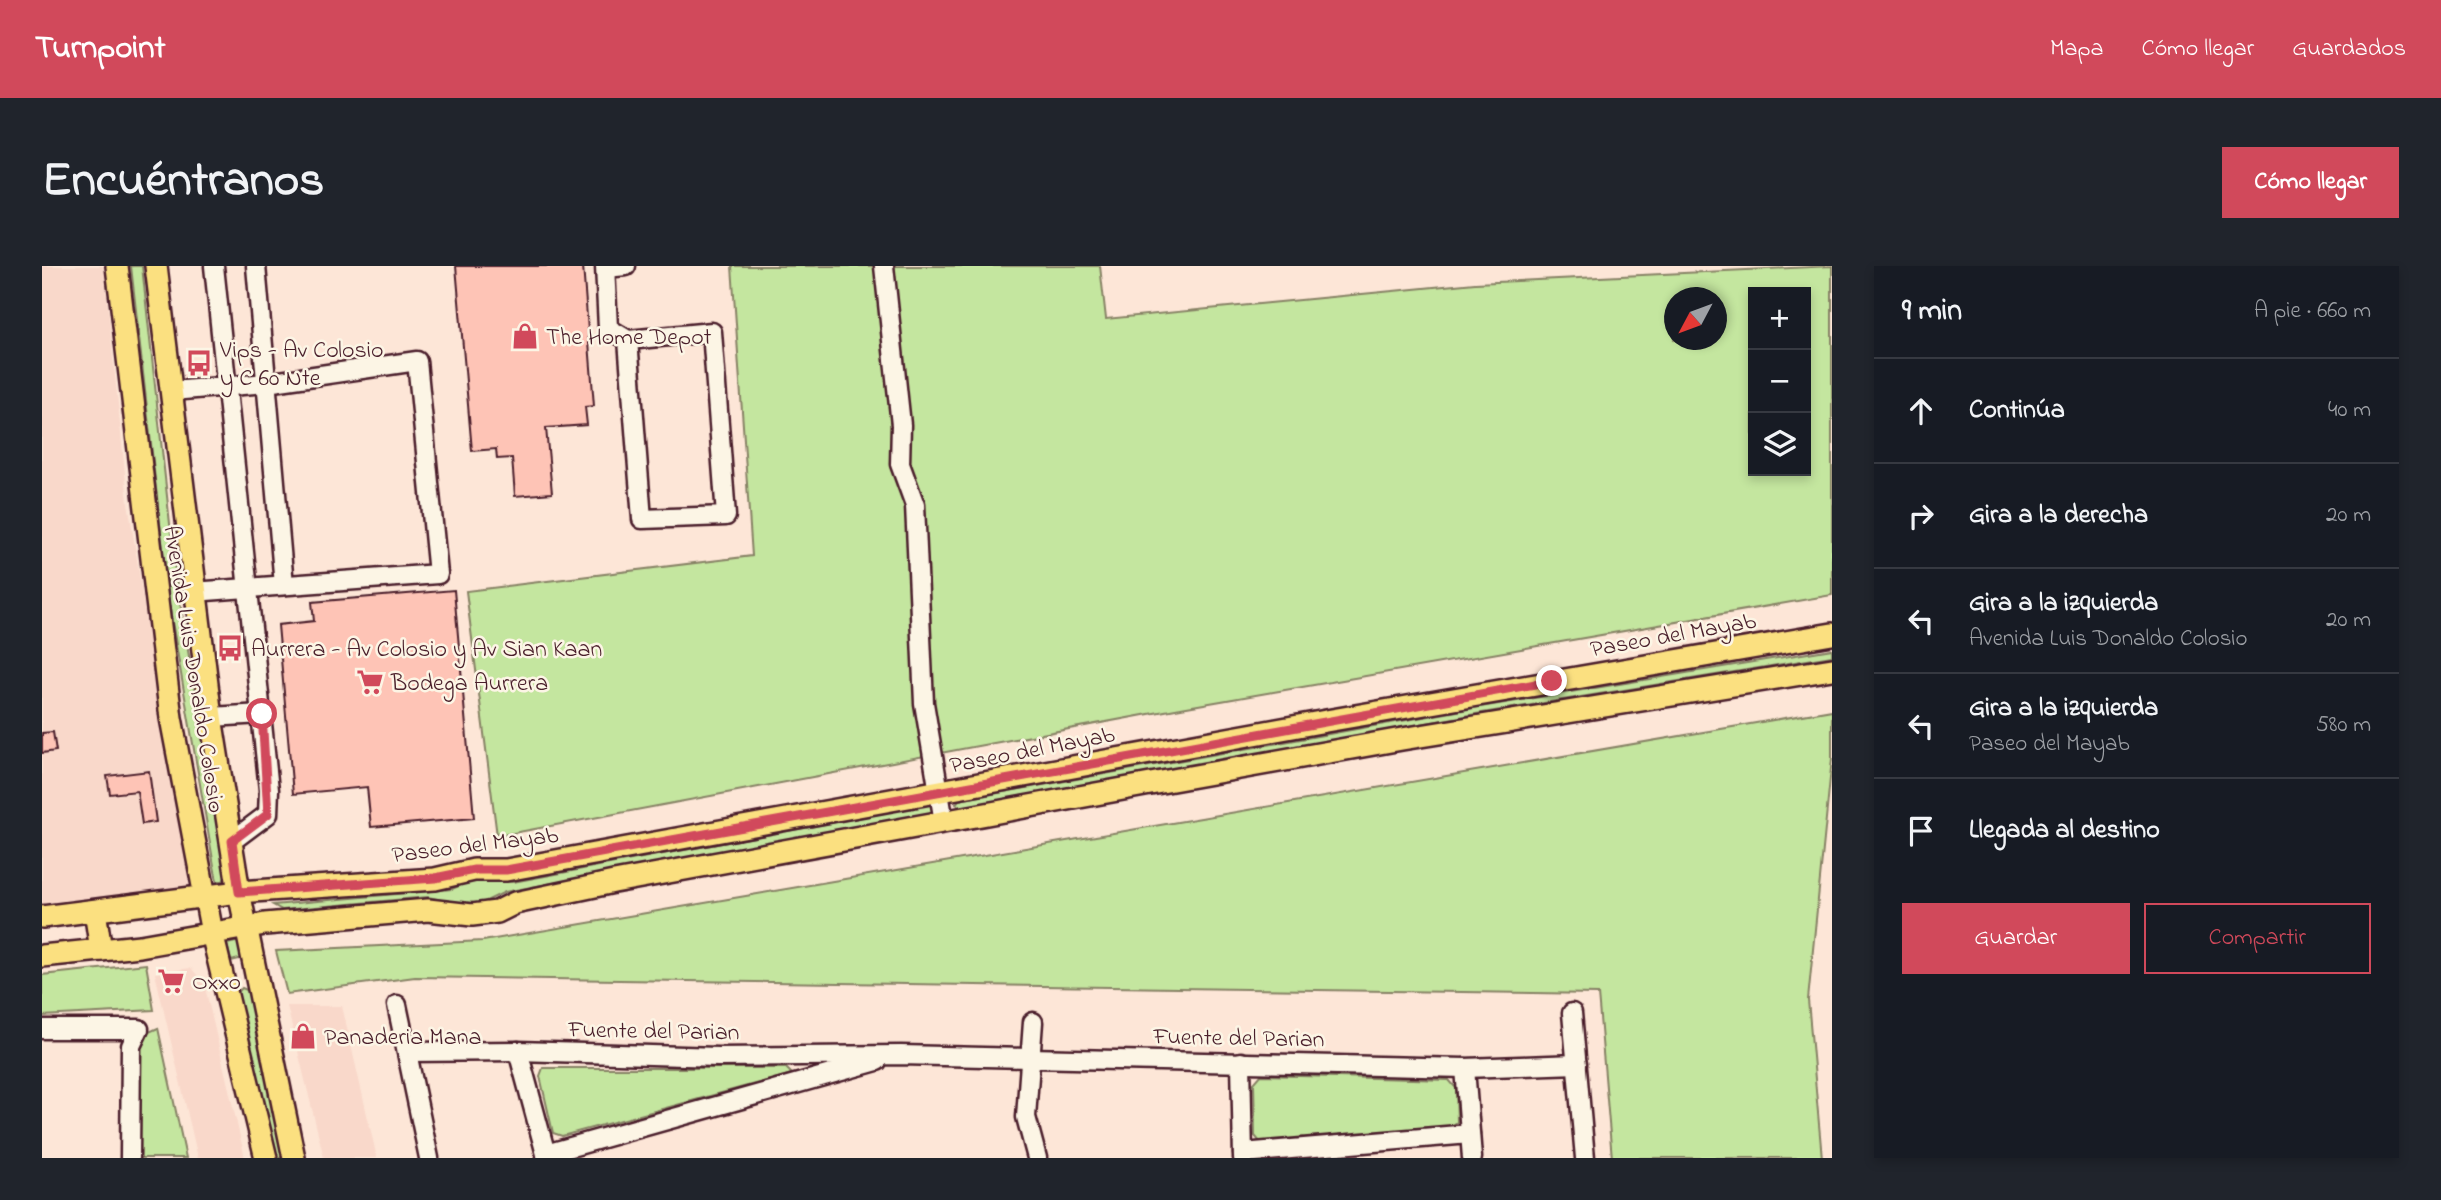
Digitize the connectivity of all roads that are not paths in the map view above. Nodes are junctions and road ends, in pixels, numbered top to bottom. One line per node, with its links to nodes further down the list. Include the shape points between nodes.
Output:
1 (117, 266): 23 (main road, Avenida Luis Donaldo Colosio, via 156,609)
2 (156, 266): 11 (main road, Avenida Luis Donaldo Colosio)
3 (214, 266): 10 (street)
4 (256, 266): 9 (street)
5 (626, 266): 7 (street)
6 (884, 266): 19 (street, via 901,425 900,464 915,505 924,703)
7 (605, 267): 8 (street, via 608,328)
8 (628, 340): 8 (street, via 712,332 726,516 642,519)
9 (266, 383): 10 (street); 12 (street); 12 (street, via 417,361 438,574)
10 (227, 386): 11 (street); 13 (street)
11 (173, 391): 14 (main road, Avenida Luis Donaldo Colosio)
12 (284, 585): 13 (street)
13 (250, 588): 14 (street); 17 (street)
14 (193, 592): 18 (main road, Avenida Luis Donaldo Colosio)
15 (1832, 635): 19 (main road, Paseo del Mayab, via 1353,716)
16 (1832, 669): 20 (main road, via 1402,739)
17 (262, 714): 18 (street); 21 (street, via 268,814)
18 (211, 717): 21 (main road, Avenida Luis Donaldo Colosio)
19 (938, 793): 20 (street); 22 (main road, Paseo del Mayab, via 506,870)
20 (944, 822): 26 (main road, via 614,882 515,903 497,912 472,915 428,909)
21 (232, 841): 22 (main road, Avenida Luis Donaldo Colosio)
22 (239, 892): 23 (main road, Paseo del Mayab); 26 (main road, Avenida Luis Donaldo Colosio)
23 (206, 897): 24 (main road, Paseo del Mayab); 27 (main road, Avenida Luis Donaldo Colosio)
24 (95, 911): 25 (main road, Paseo del Mayab); 28 (main road)
25 (42, 917)
26 (248, 925): 27 (main road); 46 (main road, Avenida Luis Donaldo Colosio)
27 (212, 933): 28 (main road); 45 (main road, Avenida Luis Donaldo Colosio)
28 (101, 950): 29 (main road)
29 (42, 956)
30 (397, 1005): 35 (street)
31 (1572, 1013): 39 (street)
32 (1032, 1022): 37 (street)
33 (42, 1029): 44 (street, via 139,1029 131,1046)
34 (518, 1051): 35 (street, Fuente del Parian); 36 (street, Fuente del Parian, via 719,1057); 42 (street)
35 (407, 1052): 47 (street)
36 (901, 1055): 37 (street, Fuente del Parian); 42 (street, Fuente del Parian)
37 (1031, 1057): 38 (street, Fuente del Parian); 48 (street, via 1026,1117)
38 (1241, 1062): 40 (street, Fuente del Parian); 43 (street)
39 (1577, 1064): 40 (street, Fuente del Parian); 50 (street)
40 (1465, 1068): 41 (street)
41 (1470, 1134): 43 (street); 49 (street)
42 (546, 1156)
43 (1243, 1156)
44 (130, 1158)
45 (266, 1158)
46 (295, 1158)
47 (429, 1158)
48 (1037, 1158)
49 (1472, 1158)
50 (1585, 1158)

